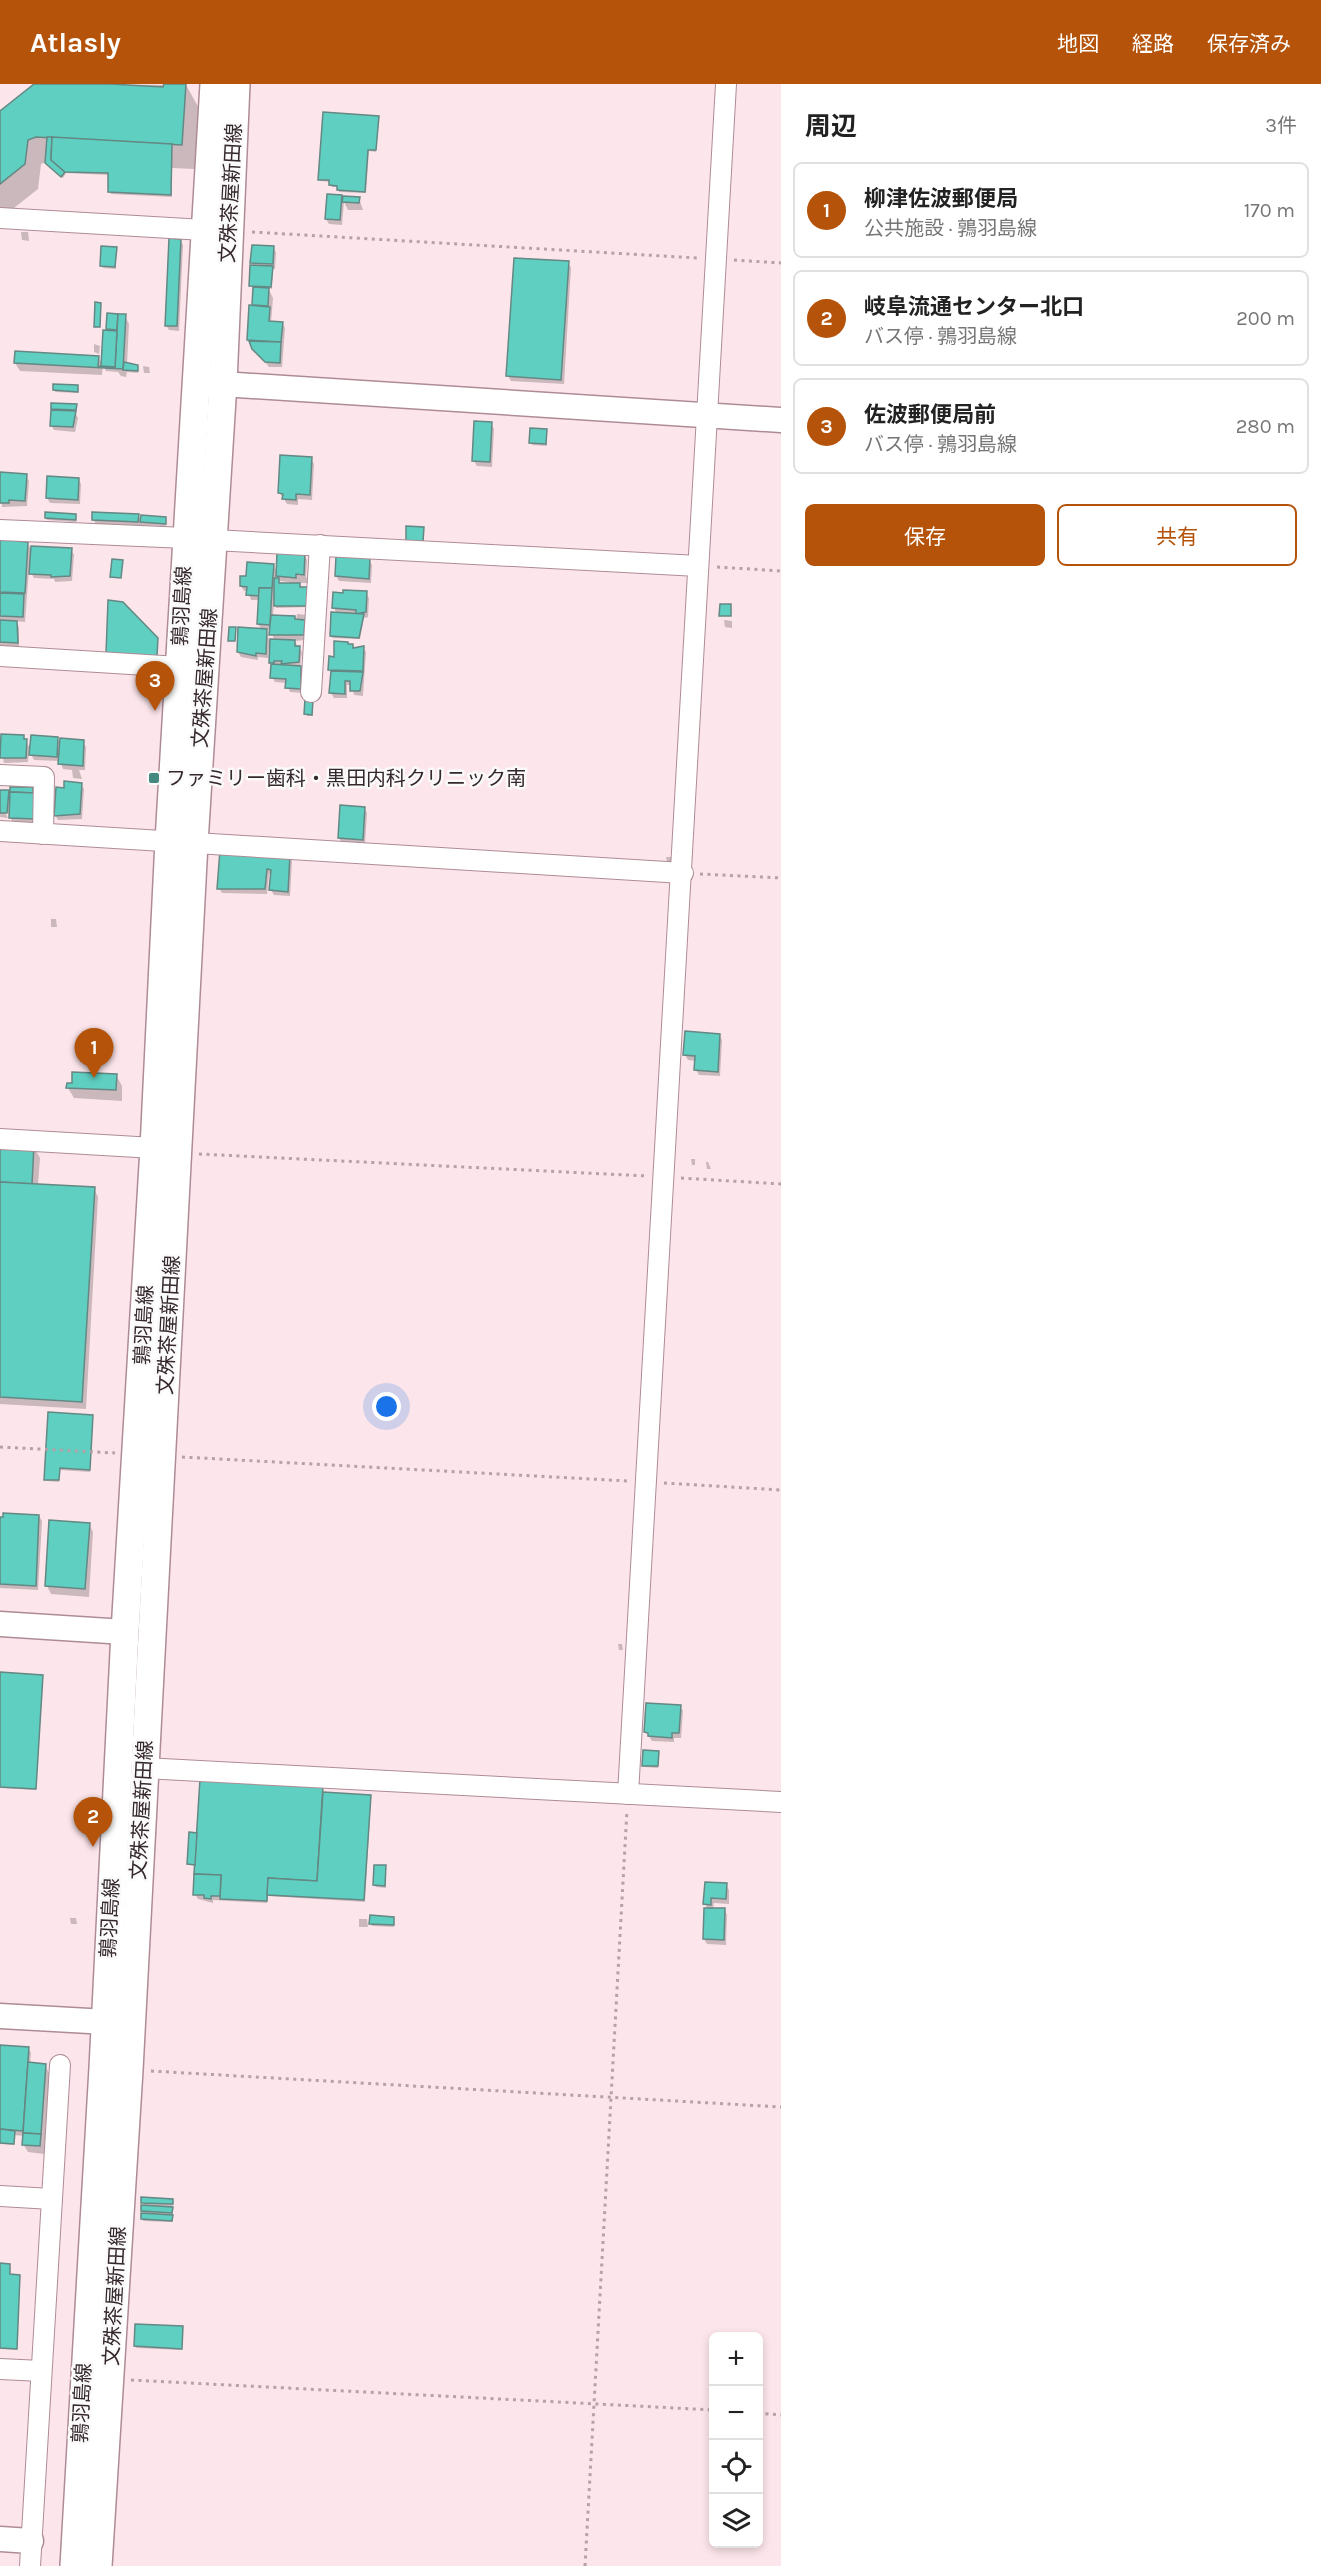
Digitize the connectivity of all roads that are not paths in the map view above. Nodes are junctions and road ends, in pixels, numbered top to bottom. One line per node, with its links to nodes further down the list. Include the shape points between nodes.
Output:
1 (214, 84): 5 (main road, 鶉羽島線)
2 (236, 84): 5 (main road, 文殊茶屋新田線)
3 (726, 84): 7 (street)
4 (0, 218): 5 (street)
5 (217, 230): 6 (main road, 鶉羽島線)
6 (210, 383): 7 (street); 10 (main road, 鶉羽島線); 11 (main road, 文殊茶屋新田線)
7 (708, 416): 8 (street); 13 (street)
8 (781, 420)
9 (0, 530): 10 (street)
10 (186, 538): 15 (main road, 鶉羽島線)
11 (213, 540): 12 (street); 20 (main road, 文殊茶屋新田線)
12 (320, 545): 13 (street); 16 (street)
13 (698, 566): 21 (street)
14 (0, 657): 15 (street)
15 (179, 667): 20 (main road, 鶉羽島線)
16 (311, 692)
17 (0, 775): 19 (street, via 44,777)
18 (0, 831): 19 (street)
19 (43, 834): 20 (street)
20 (181, 842): 21 (street); 23 (main road, 鶉羽島線)
21 (683, 873): 28 (street)
22 (0, 1139): 23 (street)
23 (166, 1150): 24 (main road, 鶉羽島線)
24 (149, 1455): 26 (main road, 鶉羽島線); 27 (main road, 文殊茶屋新田線)
25 (0, 1624): 26 (street)
26 (125, 1632): 31 (main road, 鶉羽島線)
27 (144, 1768): 28 (street); 31 (main road, 文殊茶屋新田線)
28 (628, 1794): 29 (street)
29 (781, 1802)
30 (0, 2016): 31 (street)
31 (117, 2022): 40 (main road, 鶉羽島線); 41 (main road, 文殊茶屋新田線, via 129,2070)
32 (60, 2065): 34 (street)
33 (0, 2196): 34 (street)
34 (52, 2199): 36 (street)
35 (0, 2369): 36 (street)
36 (41, 2372): 38 (street)
37 (0, 2539): 38 (street)
38 (31, 2541): 39 (street)
39 (30, 2566)
40 (74, 2566)
41 (98, 2566)

